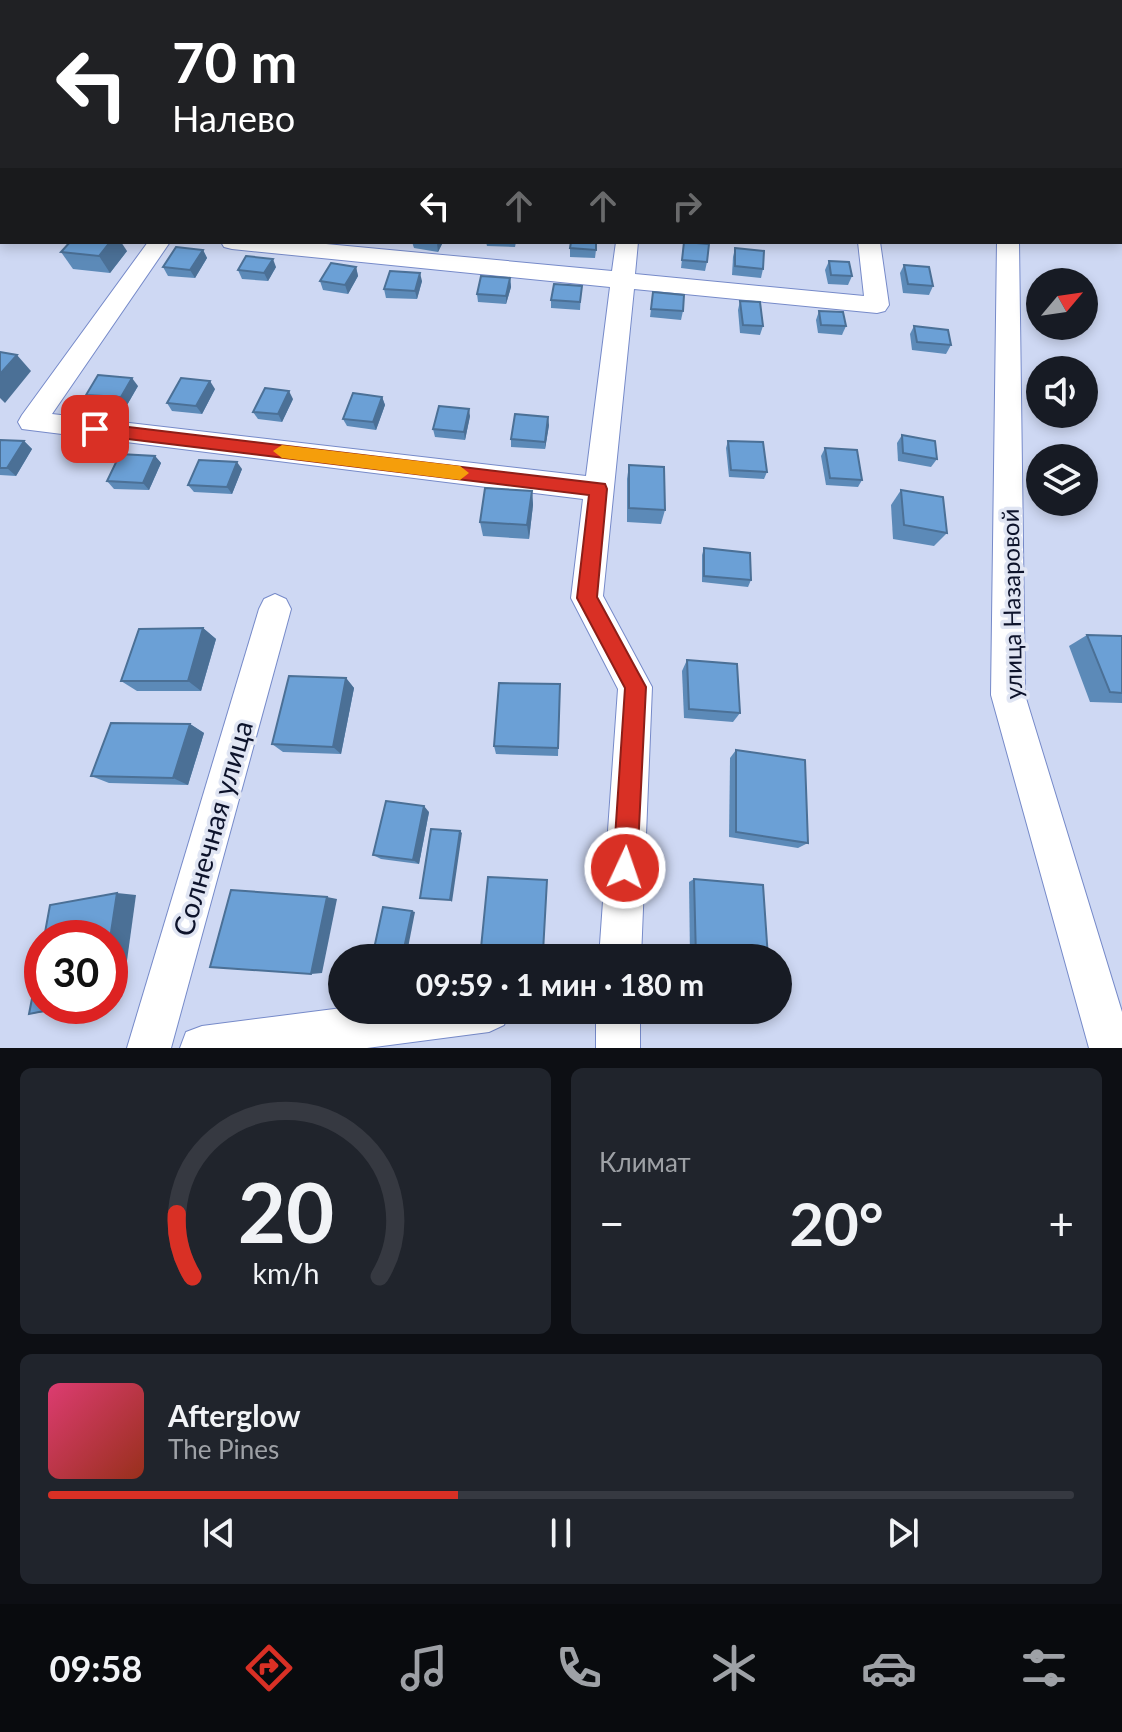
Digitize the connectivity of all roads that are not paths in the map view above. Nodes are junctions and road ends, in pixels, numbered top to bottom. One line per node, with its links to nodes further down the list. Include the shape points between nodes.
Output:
1 (158, 244): 7 (street, via 32,422)
2 (252, 244): 6 (street)
3 (627, 244): 6 (street)
4 (869, 244): 6 (street, via 877,305)
5 (1008, 244): 15 (street, улица Назаровой, via 1008,695)
6 (621, 280): 7 (street)
7 (599, 489): 9 (street, via 587,598 635,687)
8 (275, 609): 12 (street, Солнечная улица)
9 (621, 944)
10 (383, 1024): 13 (street)
11 (618, 1024): 14 (street)
12 (149, 1048)
13 (202, 1048)
14 (618, 1048)
15 (1111, 1048)

